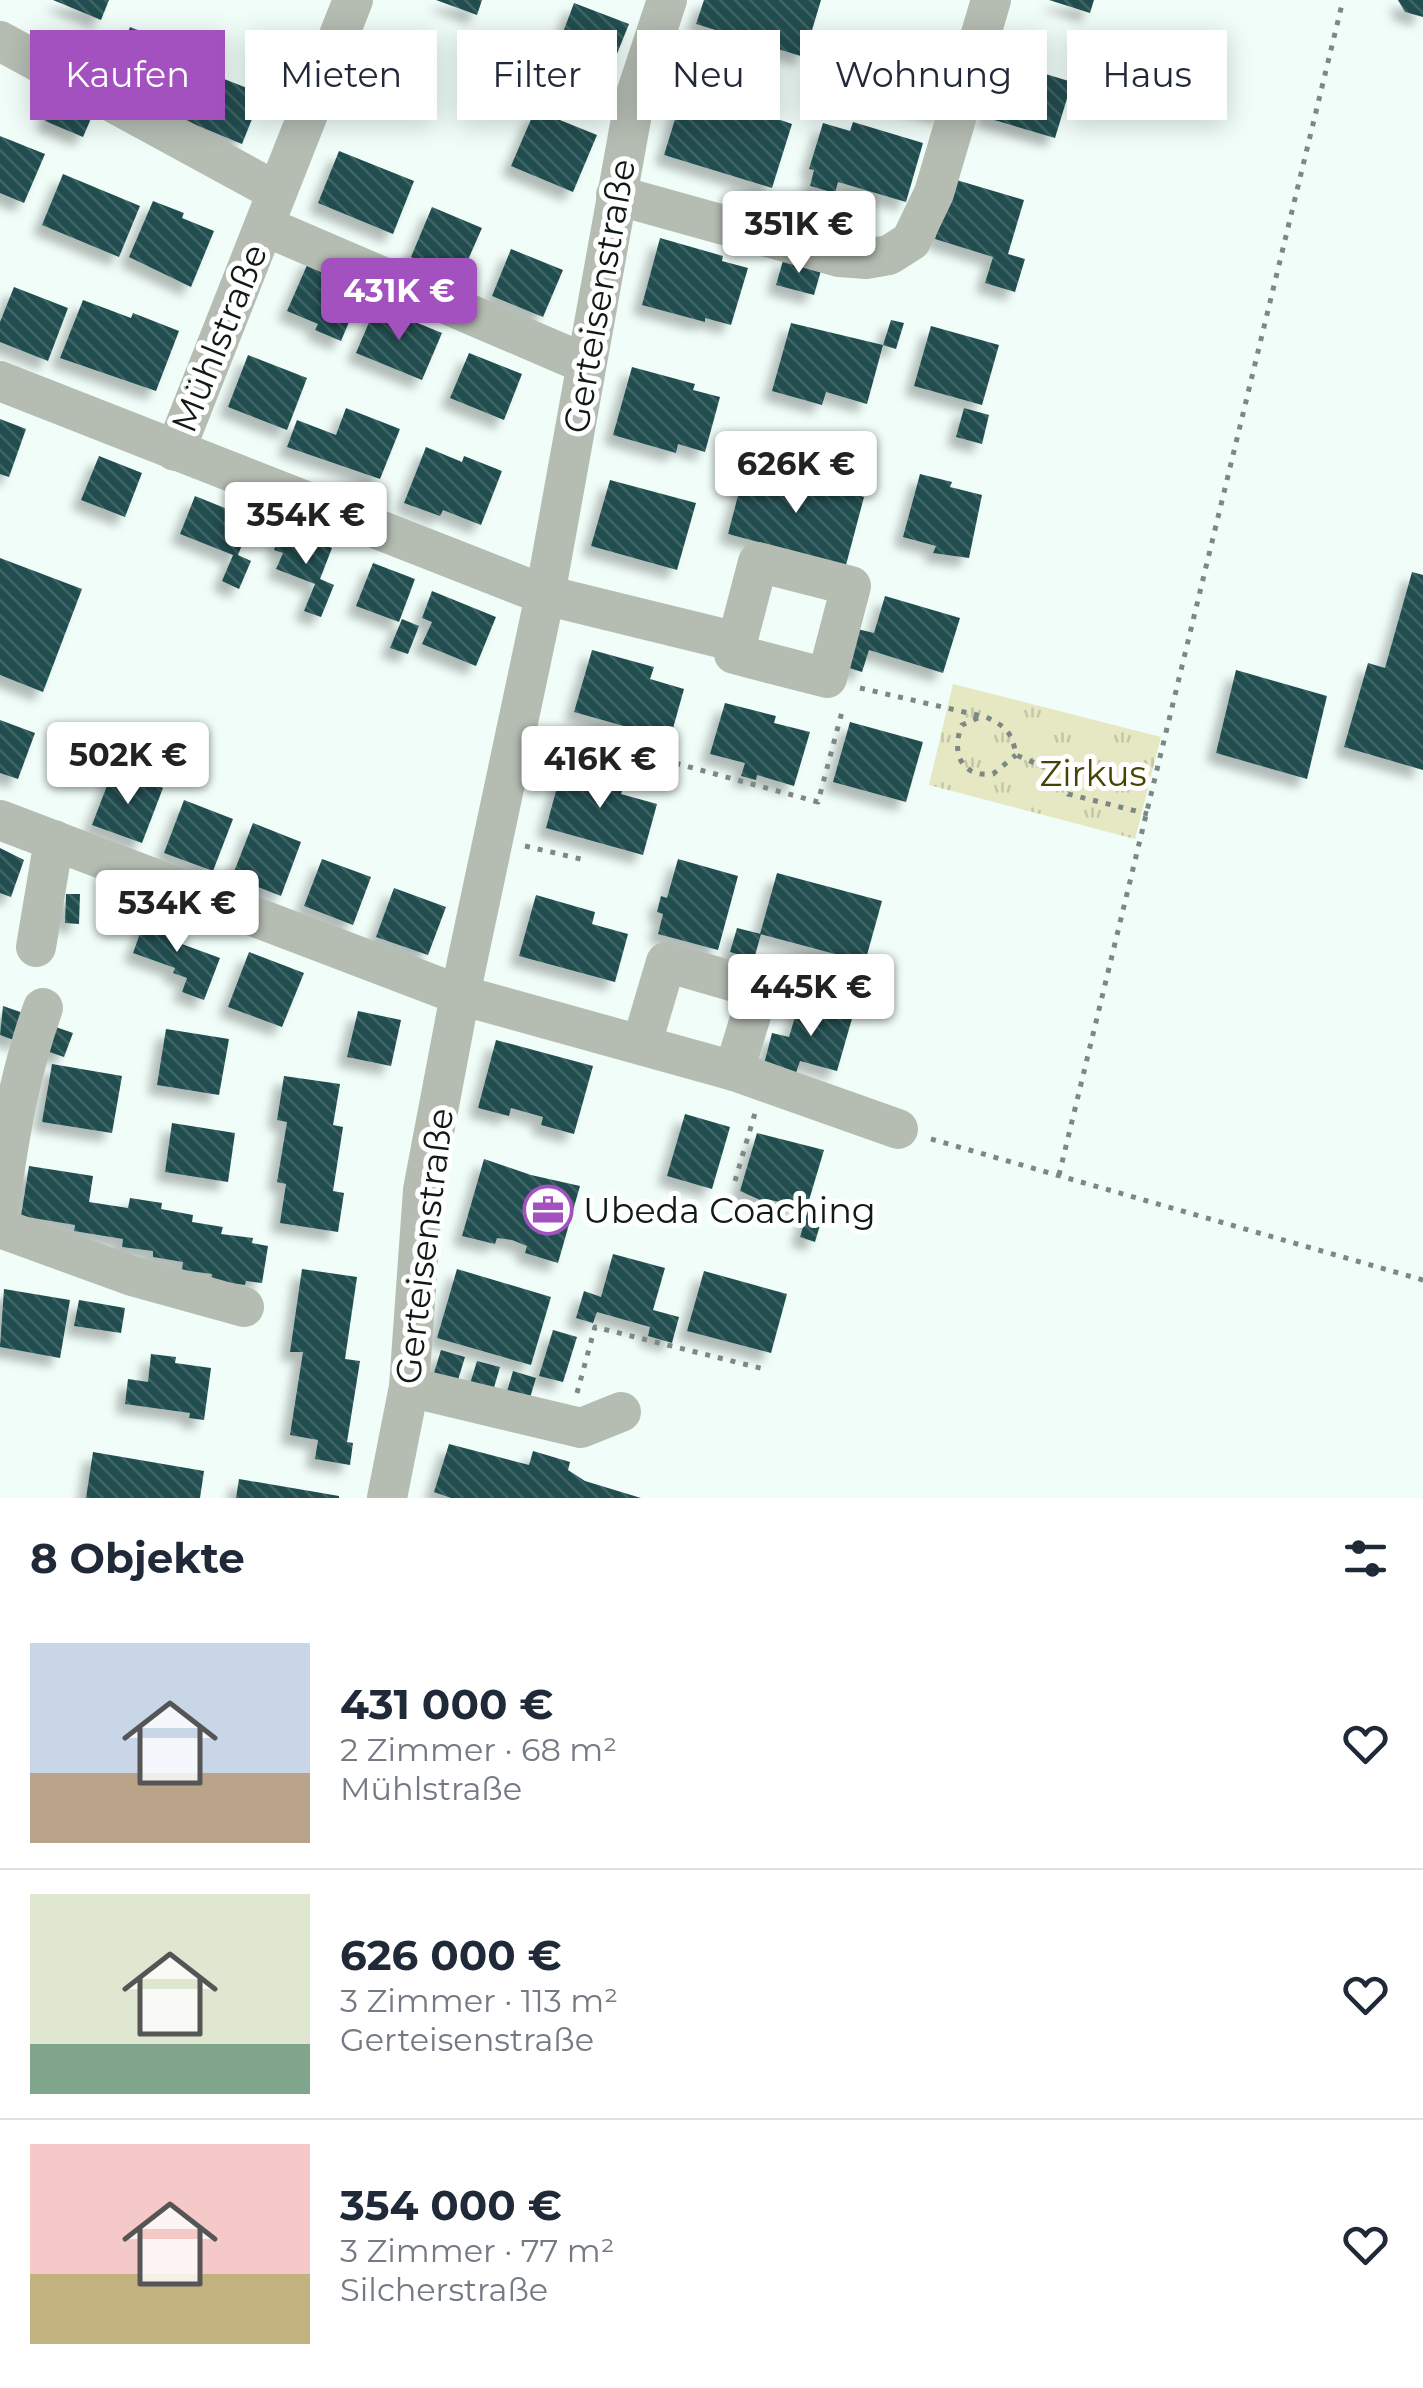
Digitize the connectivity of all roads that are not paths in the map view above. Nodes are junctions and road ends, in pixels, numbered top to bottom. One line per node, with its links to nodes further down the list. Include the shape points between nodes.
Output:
1 (353, 0): 6 (street, Mühlstraße)
2 (667, 0): 5 (street, Gerteisenstraße, via 635,98)
3 (991, 0): 5 (street, via 934,193 911,241 889,255 839,257)
4 (0, 41): 6 (street, Mühlstraße)
5 (616, 195): 7 (street, Gerteisenstraße)
6 (270, 209): 7 (street, Mühlstraße); 9 (street, Mühlstraße)
7 (586, 364): 10 (street, Gerteisenstraße)
8 (0, 381): 9 (street)
9 (174, 451): 10 (street)
10 (545, 595): 11 (street); 15 (street, Gerteisenstraße)
11 (737, 642): 11 (street, via 734,654 838,682 851,586 758,562)
12 (0, 820): 13 (street)
13 (54, 840): 14 (street); 15 (street)
14 (36, 947)
15 (460, 995): 17 (street); 23 (street, Gerteisenstraße, via 423,1190)
16 (42, 1008): 20 (street, via 10,1128)
17 (642, 1043): 18 (street); 18 (street, via 666,962 758,988)
18 (749, 1076): 19 (street)
19 (898, 1129)
20 (0, 1203)
21 (0, 1228): 22 (street, via 132,1276)
22 (244, 1307)
23 (409, 1387): 24 (street, via 581,1428); 25 (street, Gerteisenstraße)
24 (621, 1412)
25 (387, 1498)

